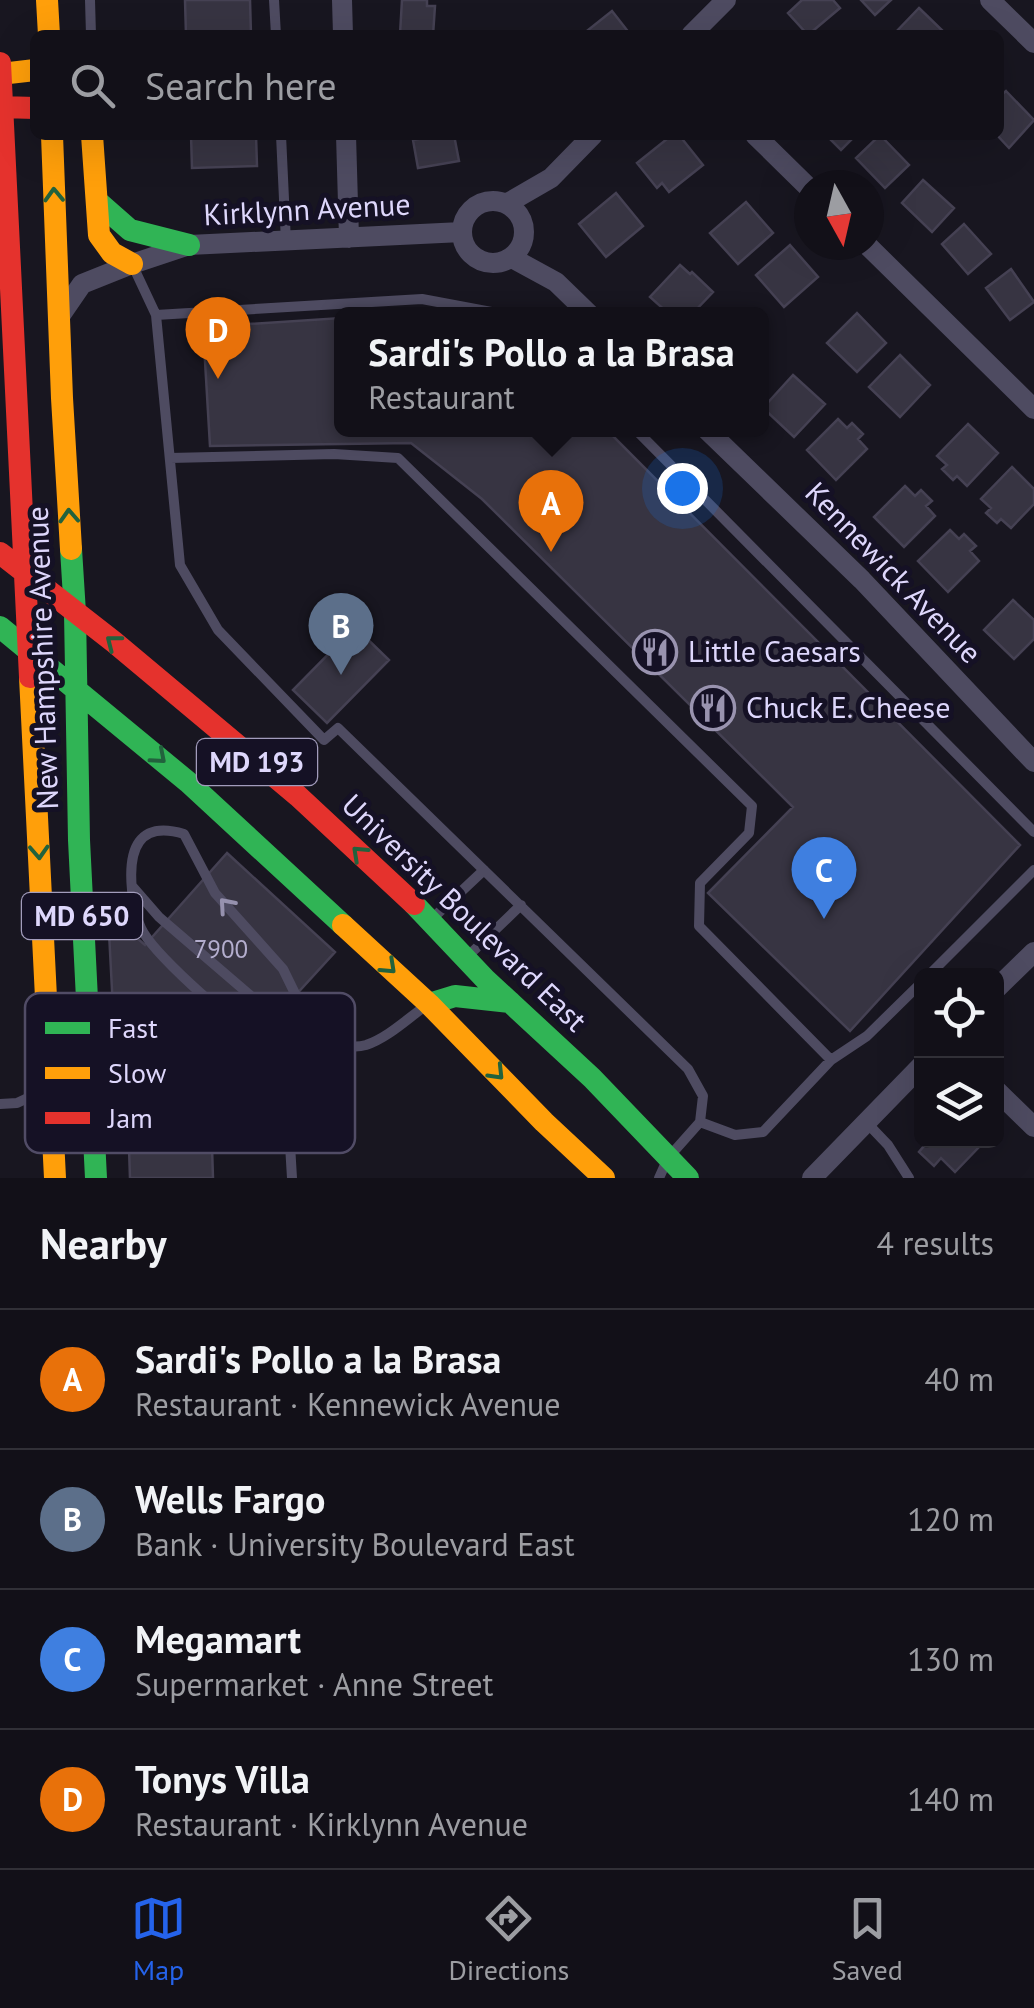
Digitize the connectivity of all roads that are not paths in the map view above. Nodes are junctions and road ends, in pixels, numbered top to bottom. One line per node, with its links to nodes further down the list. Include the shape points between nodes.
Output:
1 (48, 0): 7 (main road)
2 (90, 0): 8 (lane)
3 (274, 0): 9 (lane)
4 (342, 0): 10 (street)
5 (726, 0): 11 (street)
6 (990, 0): 12 (street)
7 (49, 30)
8 (91, 30)
9 (276, 30)
10 (343, 30)
11 (697, 30)
12 (1034, 43)
13 (0, 62): 15 (main road, New Hampshire Avenue / MD 650)
14 (30, 71): 15 (main road)
15 (0, 74): 16 (main road, New Hampshire Avenue / MD 650)
16 (1, 107): 17 (main road); 36 (main road, New Hampshire Avenue / MD 650)
17 (30, 108)
18 (52, 140): 38 (main road, New Hampshire Avenue / MD 650, one-way to 18)
19 (281, 140): 29 (lane)
20 (346, 140): 28 (street)
21 (588, 140): 26 (street, via 550,178)
22 (760, 140): 24 (street)
23 (91, 141): 25 (main road)
24 (794, 173)
25 (97, 201): 30 (main road, via 130,230); 33 (main road, via 99,235)
26 (506, 204): 27 (street, via 475,207); 31 (street, via 525,230)
27 (462, 232): 28 (street, Kirklynn Avenue); 31 (street, via 477,259 498,264)
28 (349, 238): 29 (street, Kirklynn Avenue)
29 (286, 242): 30 (street, Kirklynn Avenue)
30 (188, 246): 33 (street, Kirklynn Avenue)
31 (512, 258): 35 (street, via 556,282)
32 (883, 260): 39 (street)
33 (132, 264): 37 (lane); 38 (street, Kirklynn Avenue, via 82,284)
34 (465, 307): 37 (lane, via 422,299)
35 (582, 307)
36 (6, 310): 40 (main road, New Hampshire Avenue / MD 650)
37 (156, 315): 44 (lane)
38 (59, 318): 47 (main road, New Hampshire Avenue / MD 650, one-way to 38)
39 (1032, 403)
40 (9, 408): 43 (main road); 46 (main road, New Hampshire Avenue / MD 650)
41 (643, 437): 52 (lane)
42 (714, 437): 51 (street, Kennewick Avenue, via 862,580)
43 (0, 454)
44 (170, 458): 53 (lane, via 180,565 218,630 324,740 338,728); 71 (lane, via 398,458 752,806 748,833 700,883 700,926)
45 (0, 553): 46 (main road, University Boulevard East / MD 193)
46 (27, 574): 47 (main road, University Boulevard East / MD 193); 49 (main road, New Hampshire Avenue / MD 650)
47 (75, 613): 50 (main road, New Hampshire Avenue / MD 650); 57 (main road, University Boulevard East / MD 193, one-way to 47, via 298,796)
48 (0, 627): 49 (main road, MD 193)
49 (30, 650): 50 (main road, MD 193); 63 (main road, New Hampshire Avenue / MD 650, one-way to 63)
50 (75, 687): 64 (main road, New Hampshire Avenue / MD 650); 69 (main road, MD 193, one-way to 69)
51 (1034, 762)
52 (1034, 832)
53 (484, 870): 56 (lane); 57 (lane)
54 (1034, 870): 60 (lane)
55 (132, 885): 65 (lane, via 134,910 154,949); 66 (lane); 67 (lane, one-way to 55, via 283,970 215,893 184,834 153,831 137,843)
56 (520, 905): 59 (lane); 76 (lane, via 688,1069 702,1096)
57 (430, 921): 59 (main road, University Boulevard East / MD 193)
58 (1034, 952): 61 (street)
59 (466, 957): 68 (main road, University Boulevard East / MD 193)
60 (936, 968)
61 (1004, 981)
62 (914, 990): 71 (lane)
63 (46, 993)
64 (86, 993)
65 (203, 993)
66 (248, 993)
67 (294, 993)
68 (513, 1002): 69 (main road, via 455,996); 82 (main road, University Boulevard East / MD 193, via 592,1078)
69 (429, 1004): 70 (lane, via 382,1037); 86 (main road, MD 193, one-way to 86)
70 (355, 1047)
71 (830, 1060): 76 (lane, via 762,1132 735,1135)
72 (914, 1074): 77 (street)
73 (25, 1098): 75 (lane)
74 (1004, 1098): 78 (street)
75 (0, 1104)
76 (700, 1122): 82 (lane)
77 (866, 1122): 88 (street); 89 (lane)
78 (1034, 1126)
79 (53, 1153): 83 (main road, New Hampshire Avenue / MD 650)
80 (94, 1153): 84 (main road, New Hampshire Avenue / MD 650)
81 (291, 1153): 85 (lane)
82 (663, 1168): 87 (main road, University Boulevard East / MD 193)
83 (54, 1178)
84 (96, 1178)
85 (292, 1178)
86 (604, 1178)
87 (688, 1178)
88 (812, 1178)
89 (910, 1178)

